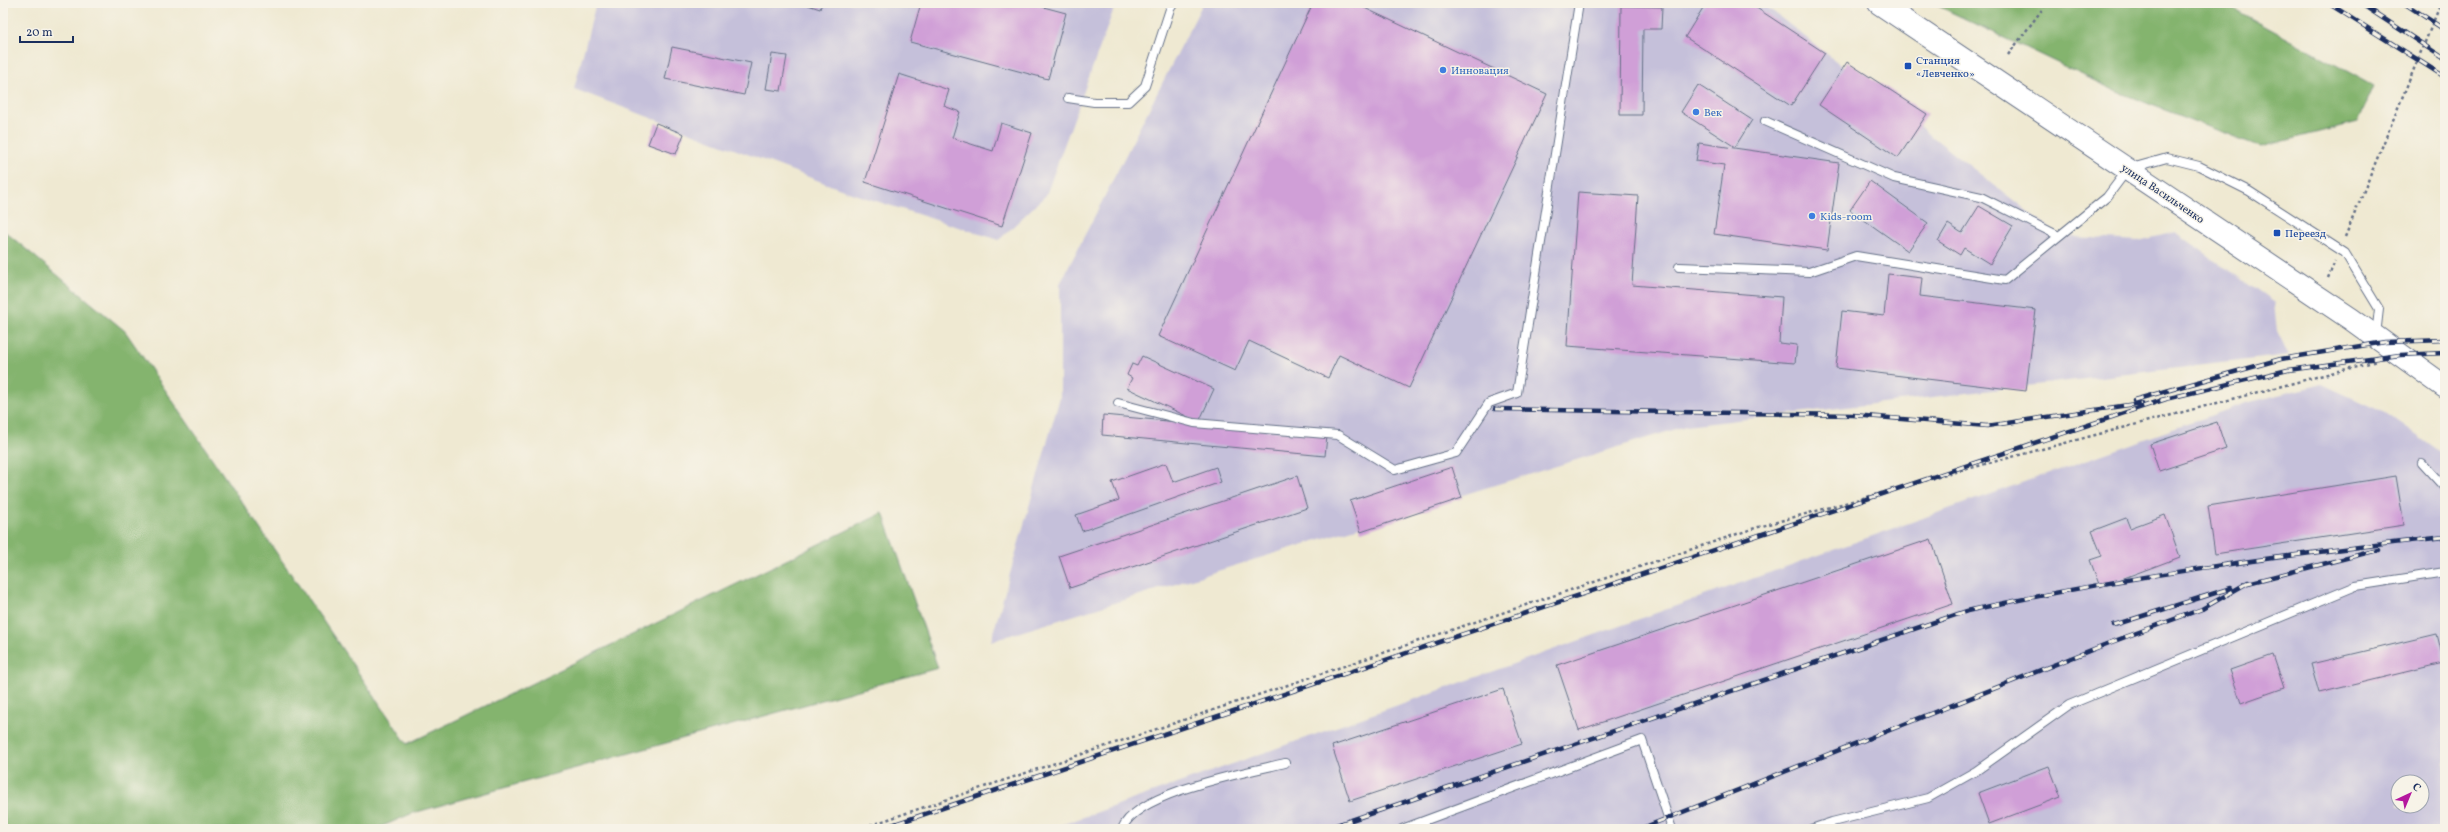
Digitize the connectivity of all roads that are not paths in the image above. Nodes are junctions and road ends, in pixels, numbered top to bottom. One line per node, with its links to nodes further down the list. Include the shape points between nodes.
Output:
1 (1174, 3): 4 (lane, via 1145,86 1128,102 1094,102)
2 (1579, 3): 11 (lane, via 1517,393 1489,403 1456,454 1395,470 1338,435 1194,423)
3 (1879, 3): 6 (main road, улица Васильченко)
4 (1068, 98)
5 (1765, 121): 7 (lane, via 1894,178 1981,198)
6 (2128, 169): 7 (lane, via 2107,197); 9 (main road, улица Васильченко); 9 (lane, via 2167,158 2199,166 2249,191 2345,252 2379,309)
7 (2059, 236): 8 (lane, via 2005,280 1856,256 1809,272)
8 (1679, 267)
9 (2376, 336): 10 (main road, улица Васильченко)
10 (2445, 387)
11 (1118, 403)
12 (2422, 463): 13 (lane)
13 (2445, 488)
14 (2445, 572): 19 (lane, via 2356,586 2069,705 1976,771 1928,798)
15 (1285, 763): 16 (lane, via 1162,796 1140,809)
16 (1122, 829)
17 (1402, 829): 18 (lane, via 1642,740)
18 (1672, 829)
19 (1811, 829)

